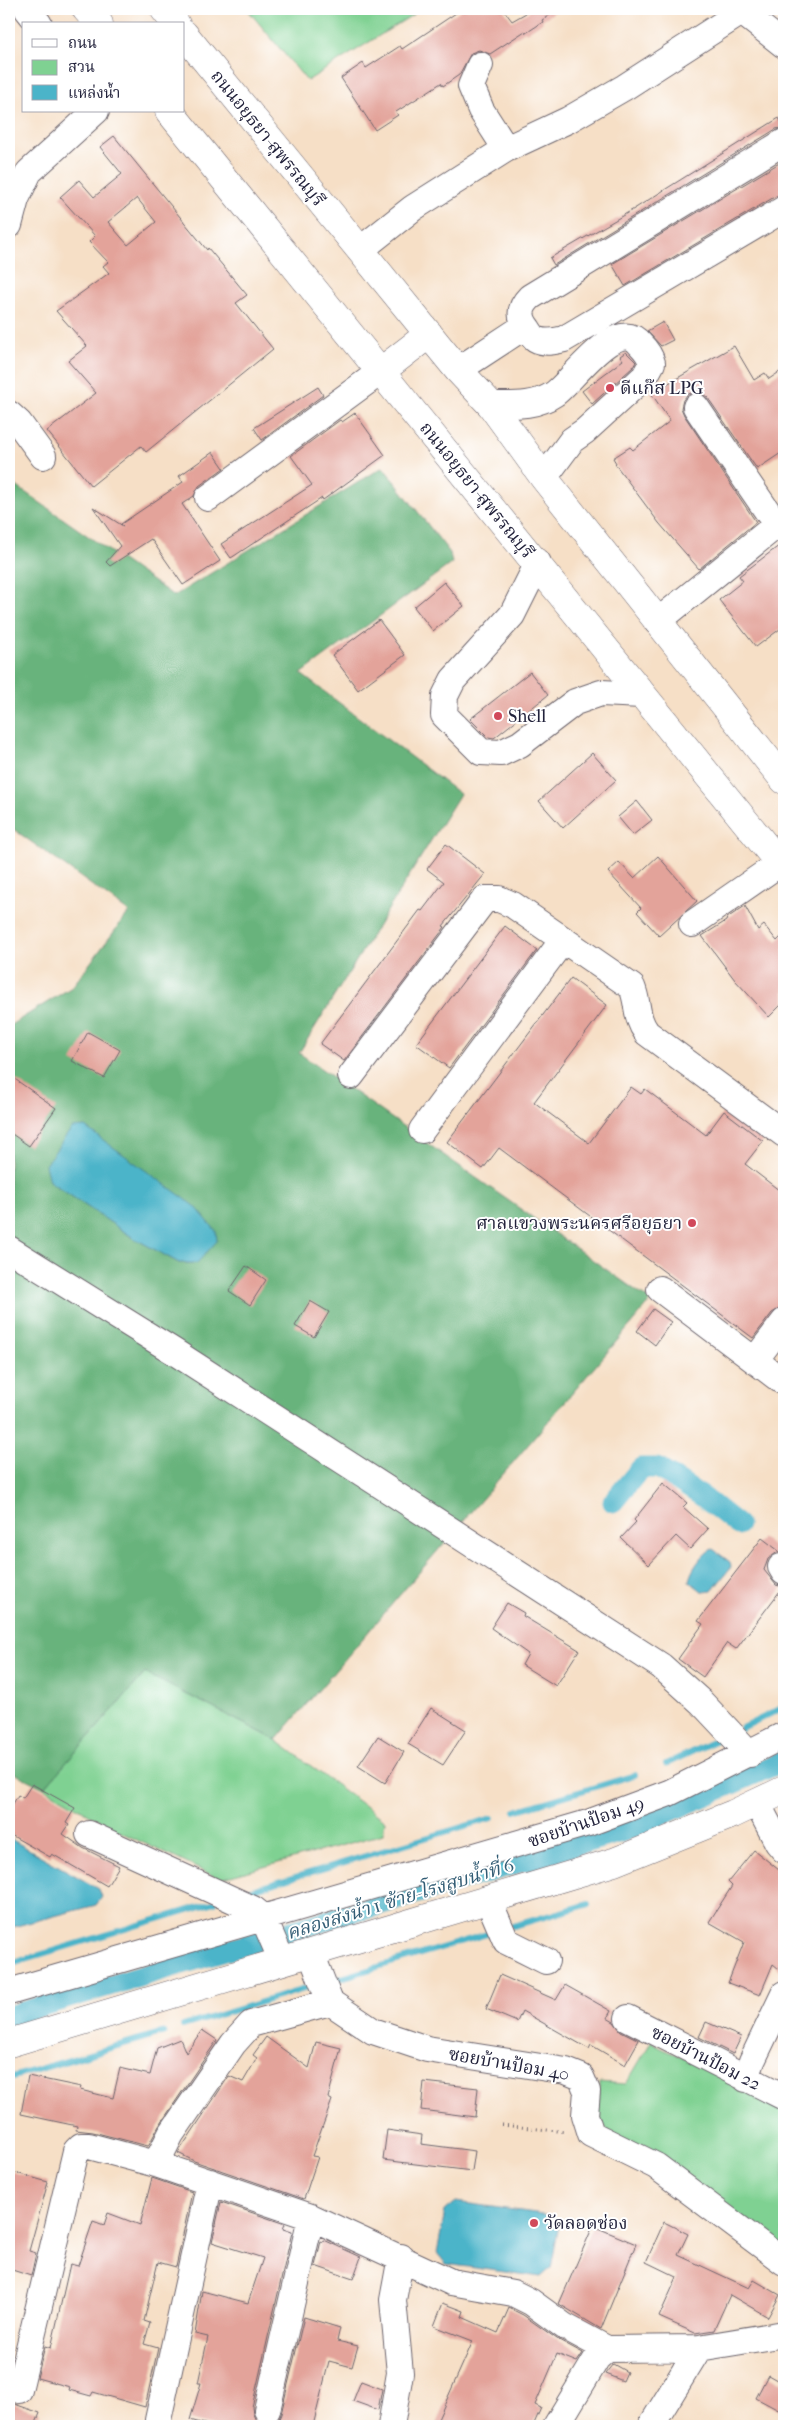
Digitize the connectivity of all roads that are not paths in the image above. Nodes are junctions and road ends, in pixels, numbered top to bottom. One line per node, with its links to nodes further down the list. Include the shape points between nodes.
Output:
1 (27, 9): 5 (street)
2 (86, 9): 6 (main road)
3 (164, 9): 7 (main road)
4 (744, 11): 9 (street); 14 (street, via 625,87 568,120)
5 (37, 22)
6 (97, 22)
7 (174, 22)
8 (185, 35): 17 (main road, ถนนอยุธยา-สุพรรณบุรี)
9 (784, 45)
10 (480, 65): 14 (street, via 471,86 481,110)
11 (95, 112): 16 (street, via 29,172 16,199)
12 (170, 112): 21 (main road, ถนนอยุธยา-สุพรรณบุรี)
13 (784, 142): 18 (street, via 530,298 523,304 520,314)
14 (506, 149): 17 (street, via 413,208)
15 (784, 209): 18 (street, via 564,339 550,342 536,339)
16 (9, 225)
17 (360, 250): 19 (main road, ถนนอยุธยา-สุพรรณบุรี)
18 (525, 326): 20 (street)
19 (429, 334): 20 (main road, ถนนอยุธยา-สุพรรณบุรี); 21 (main road)
20 (458, 370): 22 (main road, ถนนอยุธยา-สุพรรณบุรี)
21 (380, 372): 27 (street); 29 (main road, ถนนอยุธยา-สุพรรณบุรี)
22 (491, 405): 26 (main road, ถนนอยุธยา-สุพรรณบุรี); 26 (street, via 522,406 555,394 599,350 618,337 637,339 650,356 652,363 645,376 572,440)
23 (696, 407): 28 (street)
24 (9, 414): 25 (street)
25 (43, 456)
26 (544, 478): 30 (main road, ถนนอยุธยา-สุพรรณบุรี)
27 (208, 498)
28 (780, 522): 30 (street)
29 (538, 563): 31 (main road, ถนนอยุธยา-สุพรรณบุรี); 31 (street, via 512,615 453,680 445,696 444,715 482,752 501,753 520,744 575,702 601,693)
30 (657, 622): 32 (main road, ถนนอยุธยา-สุพรรณบุรี)
31 (642, 695): 33 (main road, ถนนอยุธยา-สุพรรณบุรี)
32 (784, 780)
33 (782, 866): 34 (street)
34 (692, 924)
35 (563, 940): 36 (street, via 513,904 499,898 485,899); 37 (street); 38 (street, via 632,987 639,1022 647,1033)
36 (351, 1076)
37 (422, 1130)
38 (784, 1134)
39 (9, 1249): 45 (street, via 661,1666 701,1702)
40 (660, 1289): 42 (street)
41 (784, 1322): 42 (street)
42 (755, 1360): 43 (street)
43 (782, 1381)
44 (784, 1735): 45 (street, ซอยบ้านป้อม 49)
45 (750, 1754): 51 (street, ซอยบ้านป้อม 49, via 669,1793)
46 (784, 1790): 47 (main road)
47 (757, 1803): 49 (street); 50 (main road, via 614,1862)
48 (89, 1834): 51 (street, via 253,1909)
49 (784, 1850)
50 (488, 1900): 52 (main road); 53 (street, via 506,1941)
51 (272, 1938): 52 (main road); 54 (street, ซอยบ้านป้อม 49); 58 (main road)
52 (311, 1953): 56 (street)
53 (546, 1961)
54 (9, 1992)
55 (784, 1994): 59 (street)
56 (330, 2002): 61 (street, via 251,2024 233,2044 171,2134); 65 (street, ซอยบ้านป้อม 40, via 373,2031 427,2050 566,2071 581,2077 586,2091 585,2116 591,2134 656,2166)
57 (628, 2018): 59 (street, ซอยบ้านป้อม 22)
58 (9, 2043)
59 (746, 2079): 60 (street, ซอยบ้านป้อม 22)
60 (784, 2097)
61 (156, 2164): 62 (street); 69 (street, via 89,2146 81,2146 76,2151)
62 (210, 2182): 63 (street); 71 (street)
63 (311, 2217): 64 (street); 70 (street)
64 (401, 2256): 68 (street, via 451,2282 513,2293); 72 (street, via 393,2300 400,2373)
65 (784, 2262)
66 (784, 2334): 67 (street)
67 (699, 2348): 68 (street); 74 (street)
68 (607, 2349): 73 (street, via 597,2358)
69 (19, 2390)
70 (268, 2410)
71 (158, 2420)
72 (391, 2426)
73 (556, 2426)
74 (652, 2426)

